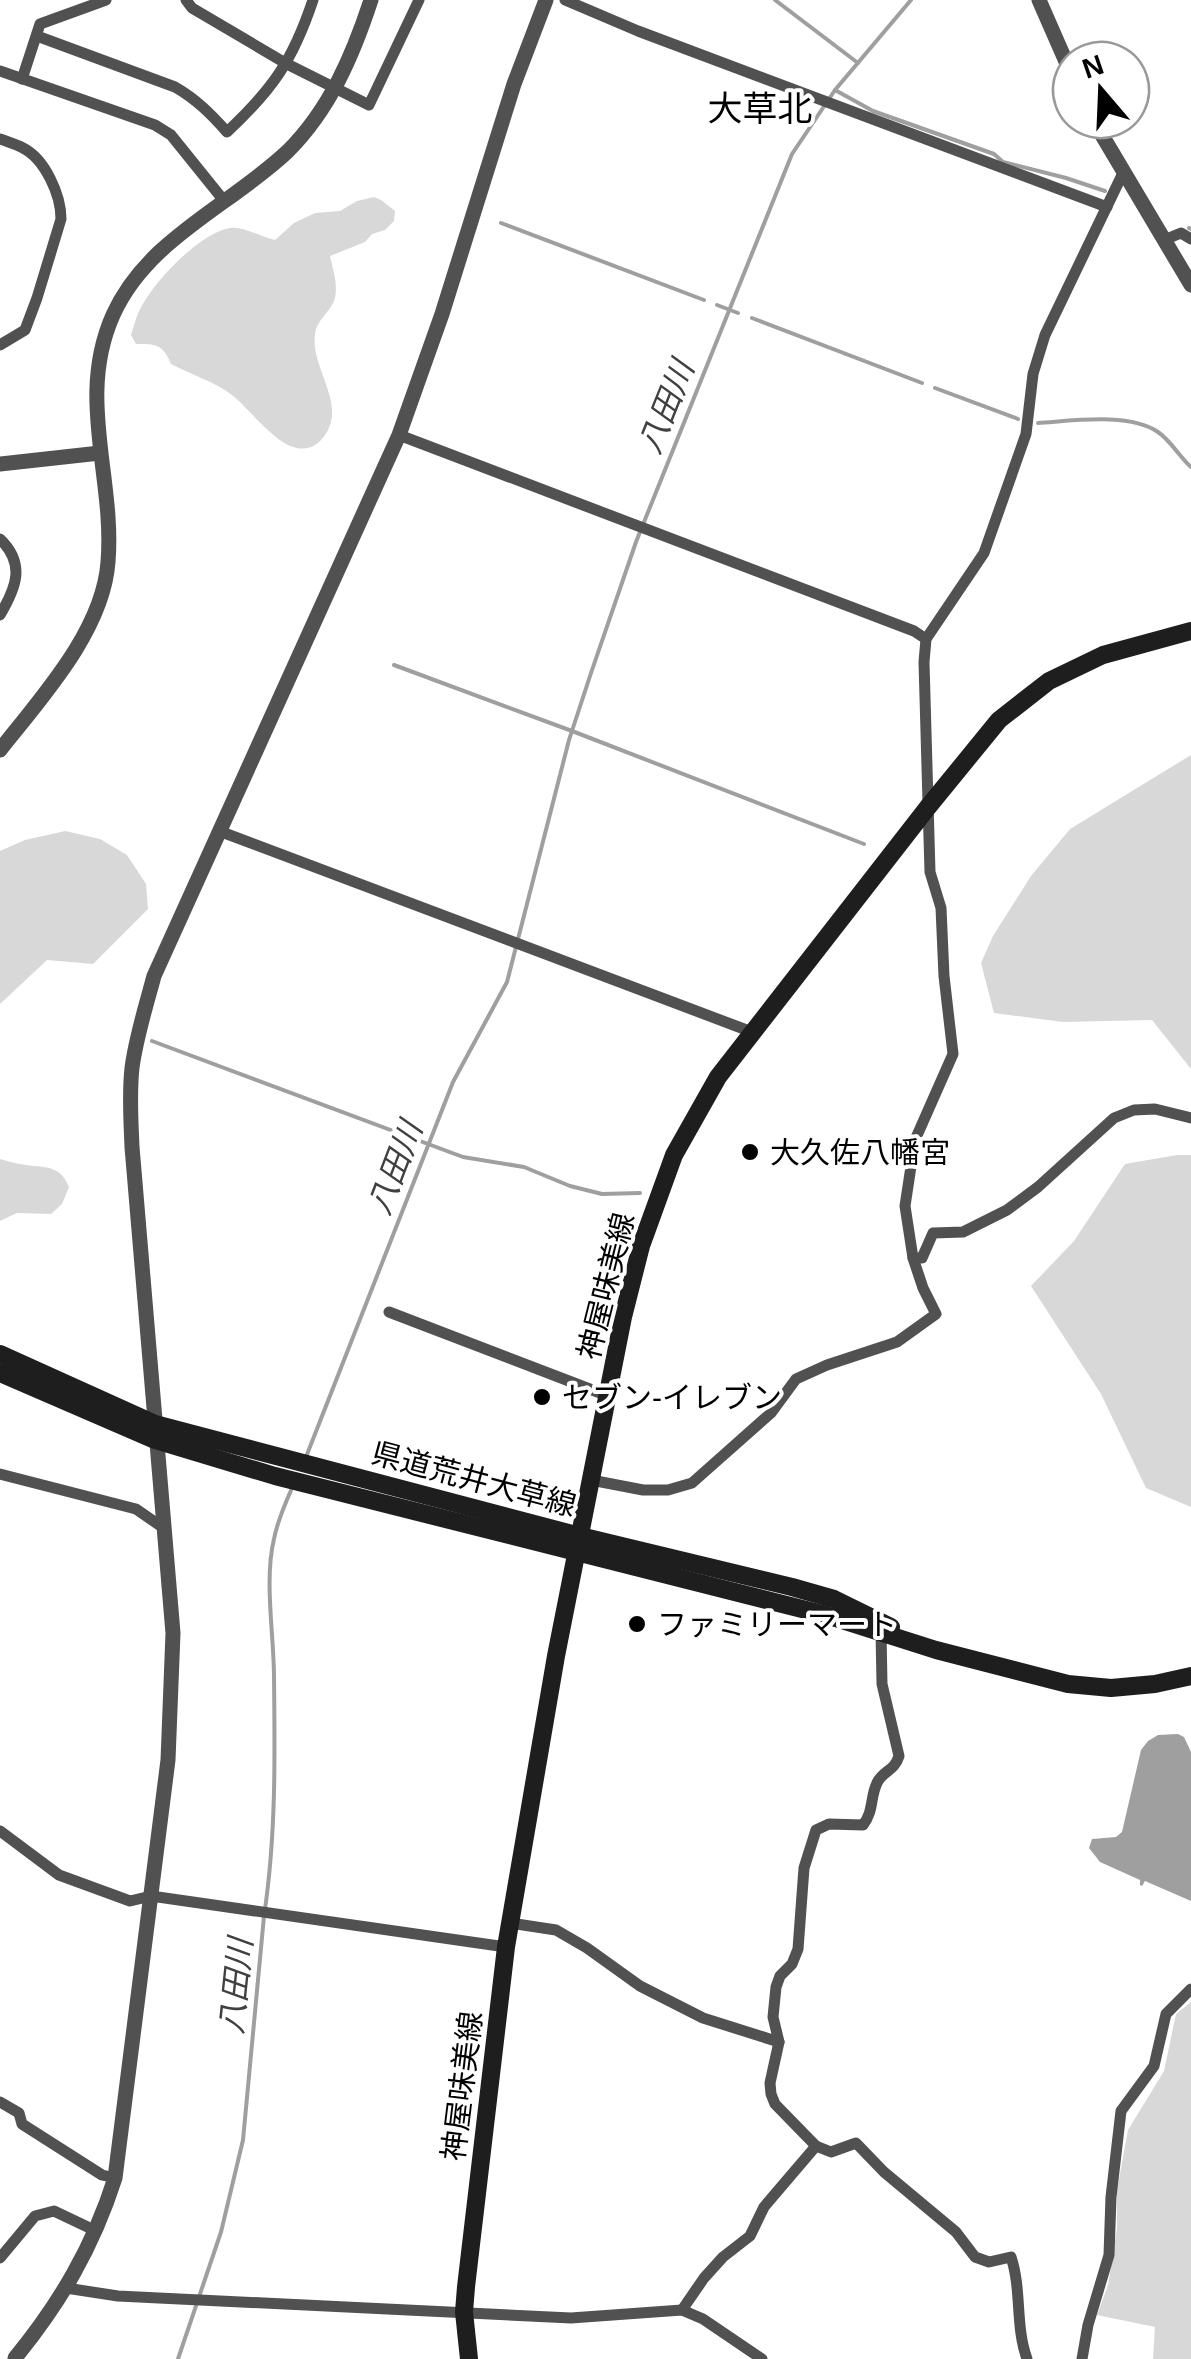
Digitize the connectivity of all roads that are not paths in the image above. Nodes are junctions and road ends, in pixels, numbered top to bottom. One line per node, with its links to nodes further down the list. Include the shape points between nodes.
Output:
1 (106, 0): 9 (street, via 40,24)
2 (186, 0): 11 (street)
3 (313, 0): 11 (street)
4 (371, 0): 14 (street)
5 (419, 0): 14 (street, via 369,104)
6 (546, 0): 24 (street)
7 (564, 0): 19 (street)
8 (1039, 0): 10 (street)
9 (37, 36): 11 (street, via 175,87 227,132); 13 (street)
10 (1056, 40)
11 (287, 64): 14 (street)
12 (0, 71): 13 (street)
13 (22, 78): 18 (street, via 155,125 171,135)
14 (336, 88): 18 (street, via 288,150)
15 (0, 139): 23 (street, via 38,159 61,206 25,330)
16 (1103, 140): 17 (street)
17 (1122, 173): 19 (street); 21 (street)
18 (224, 202): 25 (street, via 152,259 113,315 97,368)
19 (1106, 207): 30 (street, via 1045,335 1026,434 984,553)
20 (1191, 238): 21 (street)
21 (1164, 240): 22 (street)
22 (1191, 284)
23 (0, 345)
24 (399, 435): 30 (street); 33 (street)
25 (100, 453): 26 (street); 31 (street, via 108,566 98,605 78,647)
26 (0, 464)
27 (0, 539): 28 (street, via 17,569)
28 (0, 615)
29 (1191, 632): 32 (main road, 神屋味美線, via 1103,655 1049,681 999,720)
30 (926, 639): 32 (street)
31 (3, 740)
32 (928, 807): 34 (main road, 神屋味美線); 36 (street, via 952,1054 915,1140 905,1206)
33 (219, 831): 34 (street); 41 (street, via 154,976 132,1067 132,1147)
34 (752, 1032): 40 (main road, 神屋味美線, via 708,1093 667,1174 641,1246)
35 (1191, 1118): 36 (street, via 1155,1109 1114,1118 1007,1210 964,1232 933,1233 922,1258)
36 (913, 1258): 43 (street, via 936,1314 897,1342 796,1379 771,1413 692,1483 644,1490)
37 (389, 1312): 40 (street)
38 (0, 1354): 41 (main road, 県道荒井大草線)
39 (0, 1373): 41 (main road, 県道荒井大草線)
40 (608, 1396): 43 (main road, 神屋味美線)
41 (155, 1432): 44 (street); 45 (main road, 県道荒井大草線, via 321,1466); 45 (main road, 県道荒井大草線, via 312,1486)
42 (0, 1474): 44 (street, via 136,1509)
43 (591, 1480): 45 (main road, 神屋味美線)
44 (165, 1530): 50 (street, via 173,1633 168,1760)
45 (578, 1543): 46 (main road, 県道荒井大草線); 47 (main road, 県道荒井大草線, via 834,1599); 51 (main road, 神屋味美線)
46 (882, 1632): 47 (main road, 県道荒井大草線); 54 (street, via 882,1684 899,1756 876,1785 863,1825 816,1830 804,1868 798,1949 776,1987)
47 (936, 1650): 48 (main road, 県道荒井大草線, via 1068,1684 1111,1688)
48 (1191, 1676)
49 (0, 1831): 50 (street, via 59,1875 130,1901)
50 (151, 1896): 52 (street); 57 (street)
51 (510, 1923): 52 (main road, 神屋味美線); 54 (street, via 556,1930 703,2018)
52 (506, 1946): 62 (main road, 神屋味美線)
53 (1191, 1989): 68 (street, via 1166,2014 1154,2066 1121,2111 1109,2255)
54 (779, 2042): 56 (street, via 771,2094)
55 (0, 2102): 57 (street, via 19,2113 22,2124)
56 (816, 2146): 61 (street, via 764,2207 750,2236 723,2257); 67 (street, via 831,2152 856,2143 975,2257 989,2262 1011,2256)
57 (115, 2178): 58 (street)
58 (96, 2230): 59 (street, via 54,2211 35,2216); 60 (street)
59 (0, 2258)
60 (66, 2288): 62 (street); 64 (street)
61 (682, 2310): 62 (street, via 571,2318); 63 (street)
62 (464, 2312): 65 (main road, 神屋味美線)
63 (747, 2354): 66 (street)
64 (14, 2359)
65 (469, 2359)
66 (762, 2359)
67 (1028, 2359)
68 (1082, 2359)

